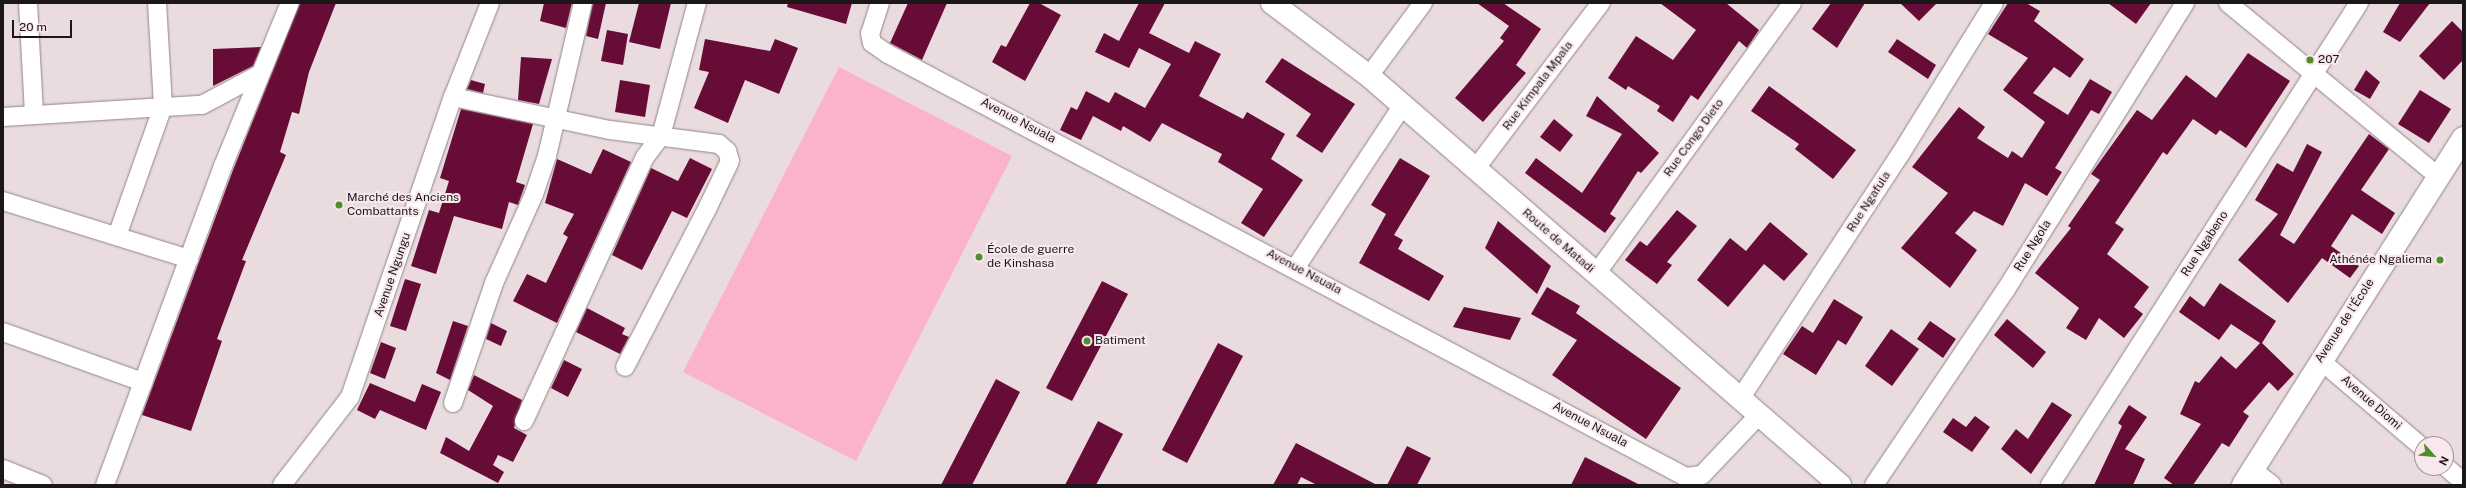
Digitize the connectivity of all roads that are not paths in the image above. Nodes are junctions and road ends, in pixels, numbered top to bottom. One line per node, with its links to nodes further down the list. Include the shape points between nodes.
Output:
1 (28, 3): 22 (street)
2 (157, 3): 21 (street)
3 (290, 3): 16 (street)
4 (490, 3): 19 (street, Avenue Ngungu)
5 (582, 3): 24 (street)
6 (697, 3): 25 (street)
7 (880, 3): 32 (street, Avenue Nsuala, via 870,33 872,43)
8 (1272, 3): 17 (main road, Route de Matadi)
9 (1423, 3): 17 (street)
10 (1601, 3): 27 (street, Rue Kimpala Mpala)
11 (1792, 3): 33 (street, Rue Congo Dieto)
12 (1994, 3): 38 (street, Rue Ngafula, via 1901,153)
13 (2185, 3): 51 (street, Rue Ngola, via 2005,291)
14 (2228, 3): 18 (street)
15 (2359, 3): 18 (street, Rue Ngabeno)
16 (260, 74): 21 (street, via 202,105); 31 (street)
17 (1369, 76): 20 (main road, Route de Matadi)
18 (2314, 76): 28 (street); 52 (street, Rue Ngabeno)
19 (453, 97): 24 (street); 49 (street, Avenue Ngungu, via 350,397)
20 (1403, 105): 27 (main road, Route de Matadi); 32 (street)
21 (163, 106): 22 (street); 30 (street)
22 (34, 114): 23 (street)
23 (3, 117)
24 (556, 118): 25 (street); 39 (street, via 534,194 494,283)
25 (661, 136): 36 (street, via 719,144 730,161); 41 (street, via 645,156)
26 (2463, 138): 28 (main road, Avenue de l'École)
27 (1476, 168): 33 (main road, Route de Matadi)
28 (2439, 177): 35 (main road, Avenue de l'École)
29 (3, 201): 30 (street)
30 (117, 236): 31 (street)
31 (189, 259): 37 (street)
32 (1296, 268): 40 (street, Avenue Nsuala, via 1686,477 1702,475)
33 (1596, 274): 38 (main road, Route de Matadi)
34 (3, 332): 37 (street)
35 (2320, 360): 42 (street, Avenue Diomi); 45 (main road, Avenue de l'École)
36 (626, 367)
37 (143, 382): 48 (street)
38 (1740, 400): 40 (main road, Route de Matadi)
39 (453, 403)
40 (1759, 415): 50 (main road, Route de Matadi)
41 (524, 420)
42 (2414, 440)
43 (3, 469): 47 (street)
44 (2454, 474): 46 (street)
45 (2248, 477): 53 (street)
46 (2463, 482)
47 (43, 485)
48 (105, 485)
49 (282, 485)
50 (1840, 485)
51 (1874, 485)
52 (2050, 485)
53 (2272, 485)

